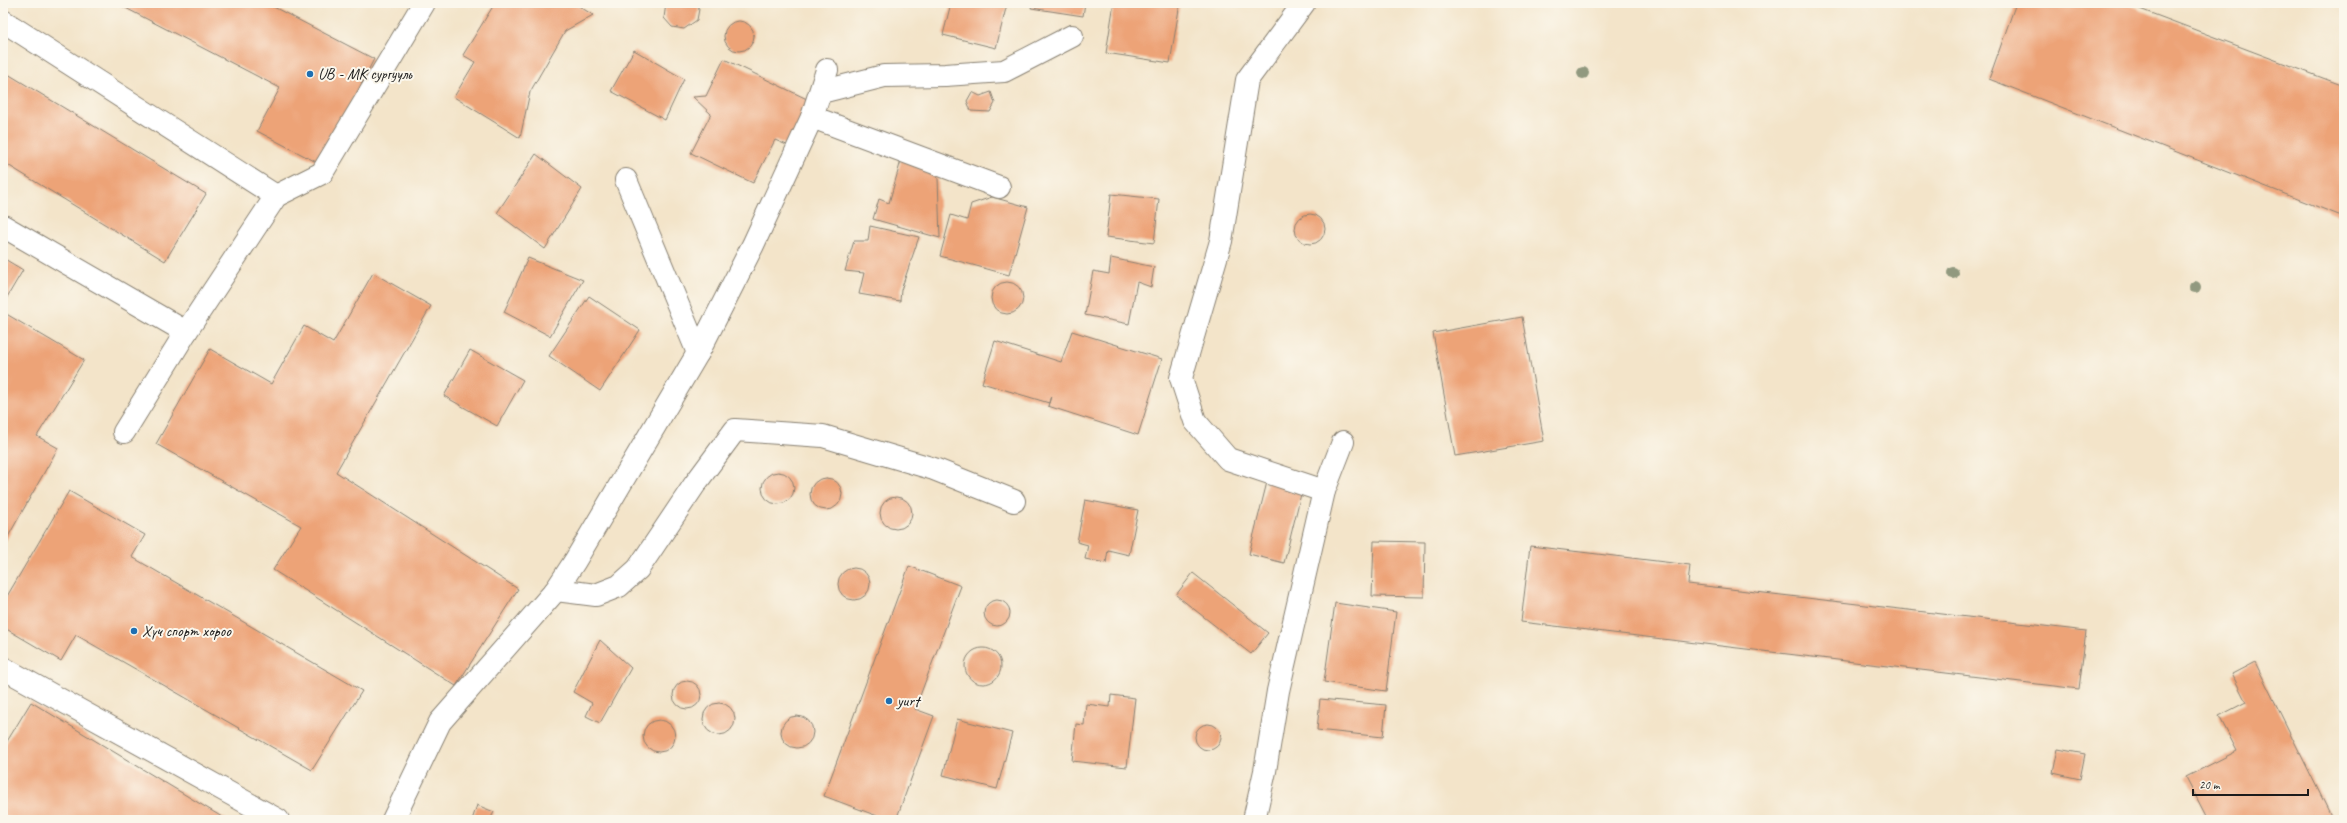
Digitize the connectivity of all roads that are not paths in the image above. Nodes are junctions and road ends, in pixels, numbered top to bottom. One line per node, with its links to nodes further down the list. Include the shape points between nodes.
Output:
1 (424, 3): 10 (street, via 322,173)
2 (1304, 3): 16 (street, via 1247,80 1221,242 1181,378 1195,421 1228,459)
3 (3, 21): 10 (street)
4 (1072, 36): 6 (street, via 1004,71 884,76)
5 (827, 70): 6 (street)
6 (821, 92): 7 (street)
7 (812, 117): 9 (street); 13 (street, via 754,245)
8 (626, 180): 13 (street)
9 (999, 187)
10 (276, 196): 12 (street)
11 (3, 226): 12 (street)
12 (186, 332): 14 (street)
13 (698, 353): 18 (street)
14 (124, 432)
15 (1343, 442): 16 (street)
16 (1324, 491): 22 (street, via 1278,691)
17 (1014, 501): 18 (street, via 934,469 823,436 736,430 695,484 638,569 619,586 596,595)
18 (556, 590): 21 (street, via 440,722)
19 (3, 668): 20 (street)
20 (278, 820)
21 (393, 820)
22 (1254, 820)

